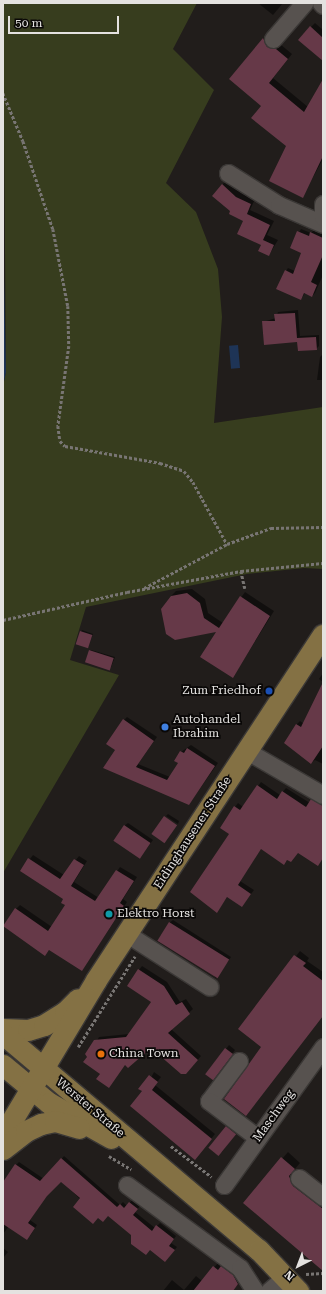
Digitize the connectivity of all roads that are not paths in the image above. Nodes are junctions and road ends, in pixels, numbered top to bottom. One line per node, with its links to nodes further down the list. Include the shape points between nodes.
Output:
1 (304, 3): 2 (street)
2 (273, 39)
3 (228, 173): 6 (street, via 279,206)
4 (323, 204): 5 (street)
5 (323, 216)
6 (323, 224)
7 (323, 635): 8 (main road, Eidinghausener Straße)
8 (247, 751): 9 (street); 10 (main road, Eidinghausener Straße)
9 (323, 795)
10 (135, 938): 11 (main road, Eidinghausener Straße); 12 (street)
11 (96, 980): 13 (main road, via 65,1012 44,1025 28,1030); 18 (main road, Eidinghausener Straße)
12 (210, 987)
13 (3, 1029)
14 (3, 1034): 18 (main road, Werster Straße)
15 (323, 1047): 21 (street, Maschweg)
16 (239, 1061): 21 (street, via 209,1101)
17 (3, 1065): 19 (main road, Werster Straße)
18 (44, 1068): 19 (main road, Eidinghausener Straße); 25 (main road, Werster Straße)
19 (32, 1089): 20 (main road, Eidinghausener Straße); 22 (main road, Werster Straße, via 49,1103)
20 (3, 1135)
21 (258, 1138): 26 (street, Maschweg)
22 (127, 1148): 23 (main road, via 69,1124 55,1121 26,1131); 25 (main road, Werster Straße)
23 (3, 1149)
24 (299, 1178): 28 (street)
25 (176, 1181): 29 (main road, Werster Straße)
26 (221, 1183)
27 (127, 1185): 30 (street, via 240,1268)
28 (323, 1197)
29 (295, 1281): 31 (street)
30 (255, 1291)
31 (269, 1291)

